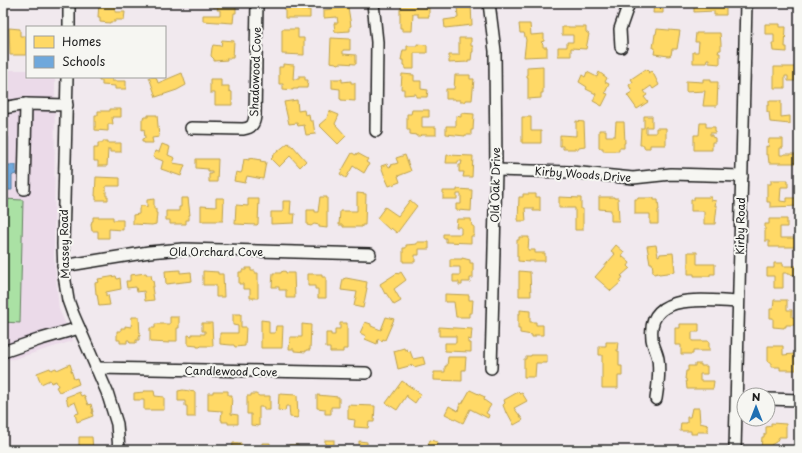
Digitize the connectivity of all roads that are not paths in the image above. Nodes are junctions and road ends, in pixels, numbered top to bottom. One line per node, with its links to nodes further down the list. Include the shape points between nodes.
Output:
1 (69, 3): 7 (street)
2 (257, 3): 13 (street, Shadowood Cove, via 253,124 243,129)
3 (373, 3): 14 (street, via 377,42)
4 (489, 3): 15 (street, Old Oak Drive, via 494,51)
5 (629, 3): 8 (street, via 620,29)
6 (746, 3): 16 (street, Kirby Road)
7 (69, 26)
8 (621, 47)
9 (67, 78): 11 (street, Massey Road)
10 (26, 104): 11 (street); 12 (street); 17 (street)
11 (67, 105): 19 (street, Massey Road)
12 (3, 108)
13 (191, 128)
14 (376, 131)
15 (496, 170): 16 (street, Kirby Woods Drive, via 571,172 633,178 671,174); 24 (street, Old Oak Drive)
16 (742, 176): 20 (street, Kirby Road)
17 (24, 189)
18 (370, 254): 19 (street, Old Orchard Cove, via 182,249)
19 (63, 266): 21 (street, Massey Road, via 68,300)
20 (738, 302): 26 (street, Kirby Road); 27 (street, via 678,302 658,315 654,322 652,337 659,367)
21 (79, 328): 22 (street); 23 (street, Massey Road)
22 (3, 352)
23 (96, 368): 25 (street, Candlewood Cove); 31 (street, Massey Road, via 108,392 117,424)
24 (491, 368)
25 (366, 373)
26 (740, 387)
27 (656, 399)
28 (776, 399): 29 (street)
29 (799, 400)
30 (737, 427): 32 (street, Kirby Road)
31 (119, 450)
32 (735, 450)

